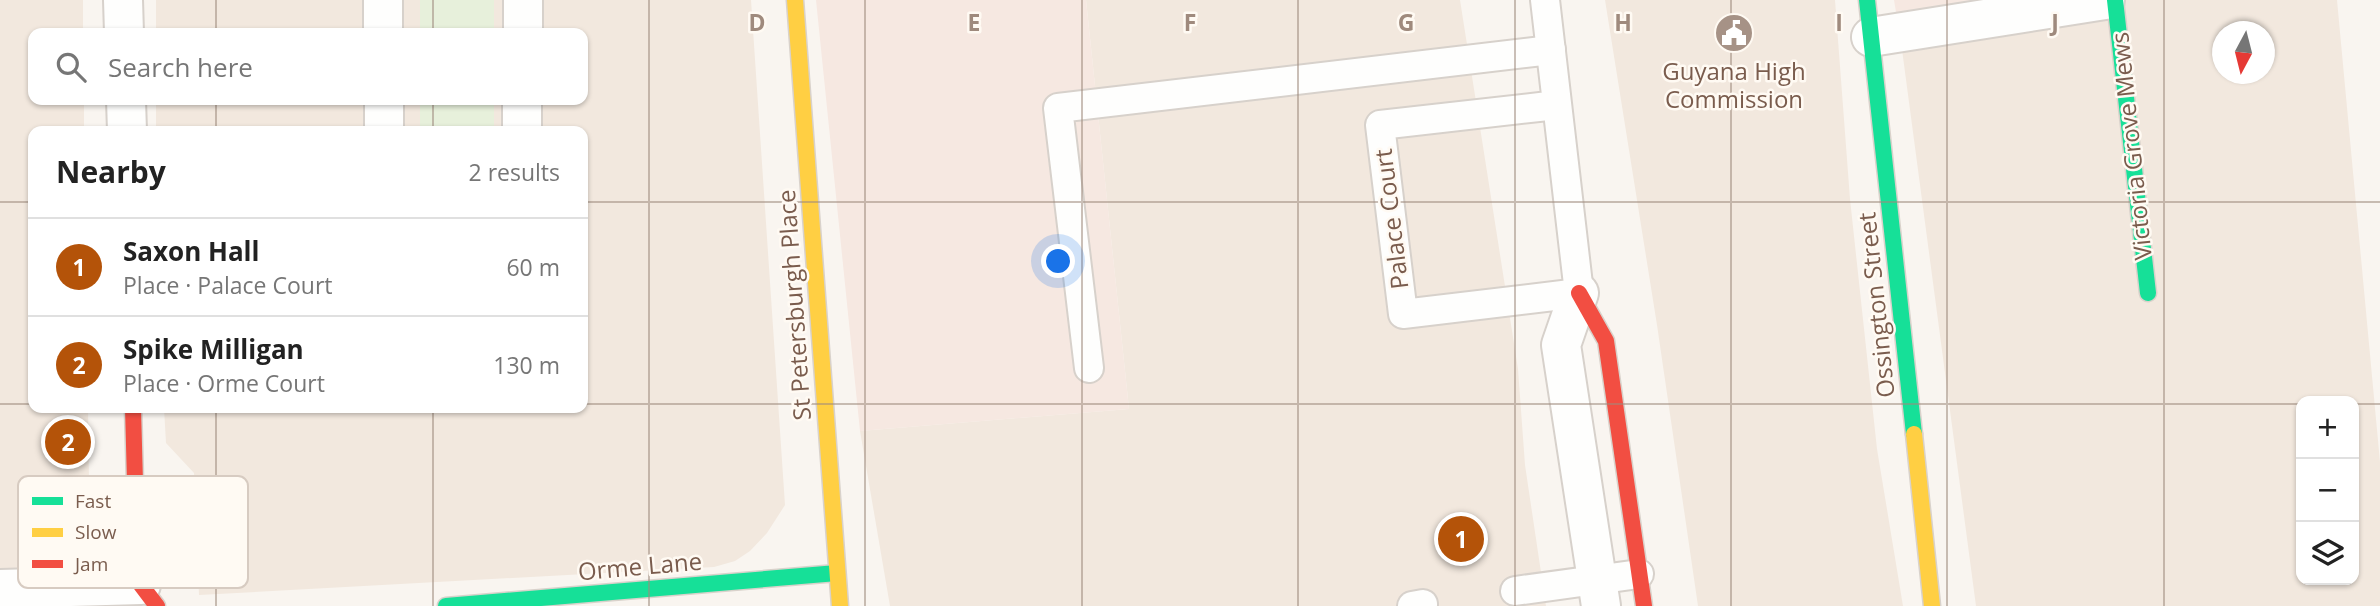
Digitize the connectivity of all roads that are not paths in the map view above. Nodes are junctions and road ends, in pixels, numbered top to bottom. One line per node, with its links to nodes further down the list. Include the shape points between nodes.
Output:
1 (123, 0): 9 (street)
2 (383, 0): 10 (street)
3 (523, 0): 11 (street)
4 (795, 0): 25 (street, St Petersburgh Place)
5 (1545, 0): 12 (lane)
6 (2105, 0): 8 (street, Victoria Grove Mews)
7 (2115, 0): 21 (street, Victoria Grove Mews)
8 (1869, 18): 35 (street, Ossington Street)
9 (124, 28)
10 (383, 28)
11 (523, 28)
12 (1551, 50): 16 (lane); 22 (lane, via 1058,108)
13 (126, 105): 17 (street)
14 (384, 105): 18 (street)
15 (522, 105): 19 (street)
16 (1557, 105): 20 (lane); 20 (lane, Palace Court, via 1380,125 1403,314)
17 (127, 126)
18 (384, 126)
19 (522, 126)
20 (1579, 293): 26 (street, via 1606,341); 29 (street, via 1561,345)
21 (2148, 293)
22 (1089, 368)
23 (133, 413): 24 (street)
24 (134, 476)
25 (837, 573): 31 (street, Orme Lane); 33 (street, St Petersburgh Place)
26 (1639, 574): 29 (lane); 34 (street)
27 (0, 589): 30 (street)
28 (1515, 591): 29 (lane)
29 (1599, 593)
30 (149, 596)
31 (480, 605): 32 (street, Orme Lane)
32 (446, 606)
33 (840, 606)
34 (1644, 606)
35 (1932, 606)

